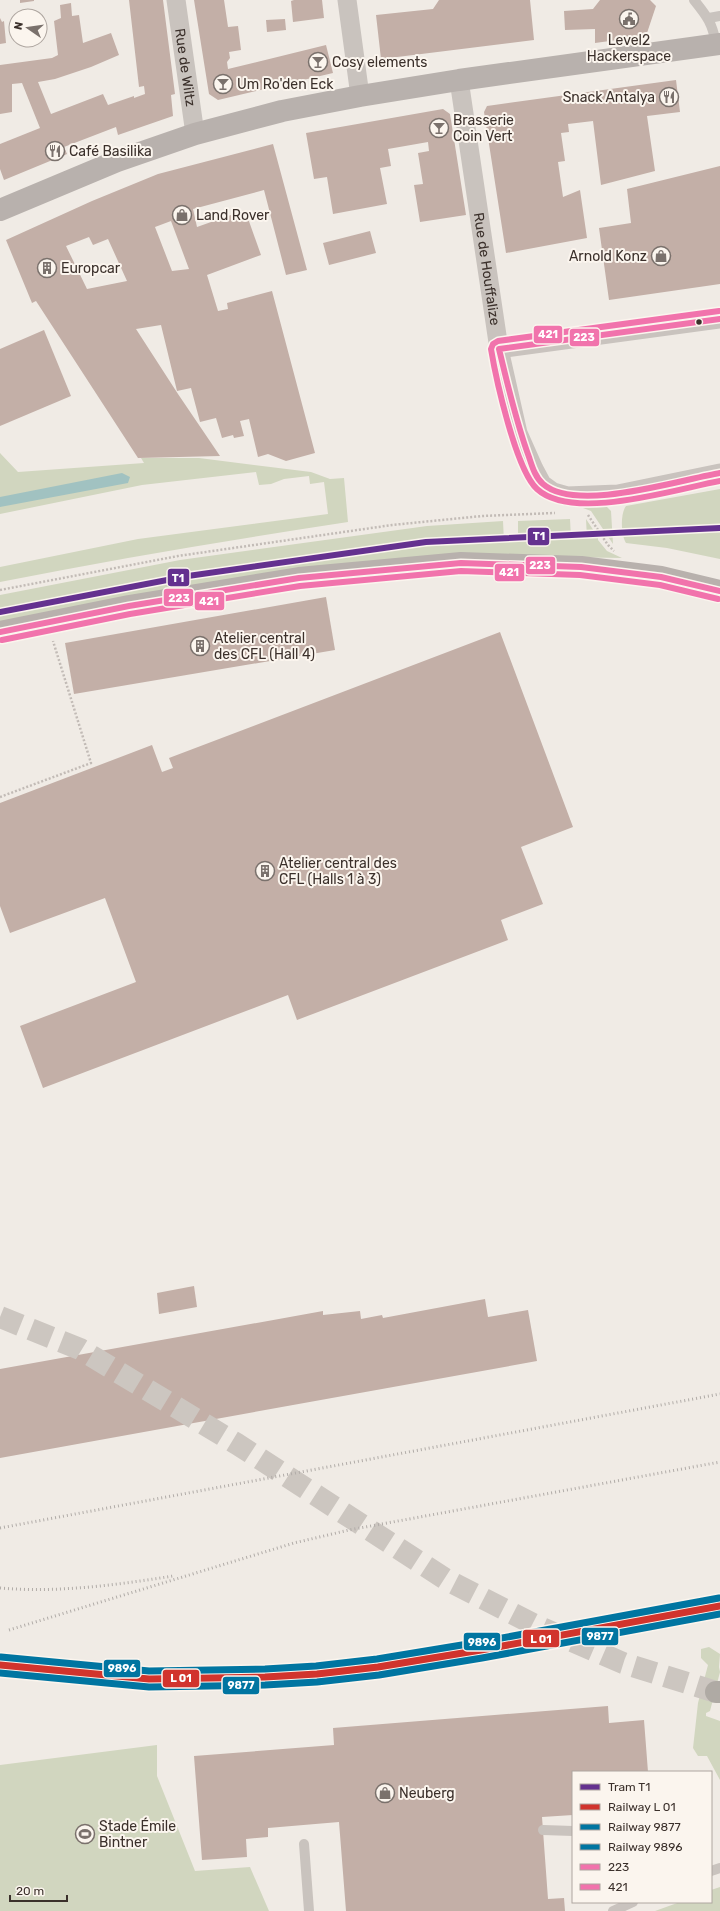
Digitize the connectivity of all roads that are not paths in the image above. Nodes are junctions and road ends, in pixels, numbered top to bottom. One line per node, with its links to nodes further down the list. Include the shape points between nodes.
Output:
1 (176, 0): 9 (street, Rue de Wiltz)
2 (347, 0): 8 (street)
3 (694, 0): 5 (lane)
4 (720, 16): 5 (lane)
5 (709, 18): 6 (lane)
6 (718, 45): 7 (main road)
7 (459, 80): 8 (main road); 12 (street, Rue de Houffalize)
8 (360, 96): 9 (main road, via 282,111)
9 (195, 134): 10 (main road, via 117,160)
10 (0, 210)
11 (720, 319): 12 (street)
12 (499, 349): 13 (street, Rue de Houffalize, via 518,432 539,479 552,492 567,496 618,494)
13 (720, 473)
14 (720, 591): 15 (main road, via 661,577 581,567 461,563 298,578 129,606)
15 (0, 632)
16 (543, 1830): 17 (lane)
17 (572, 1832)
18 (304, 1844): 20 (lane)
19 (631, 1903): 21 (lane)
20 (309, 1911)
21 (613, 1911)

